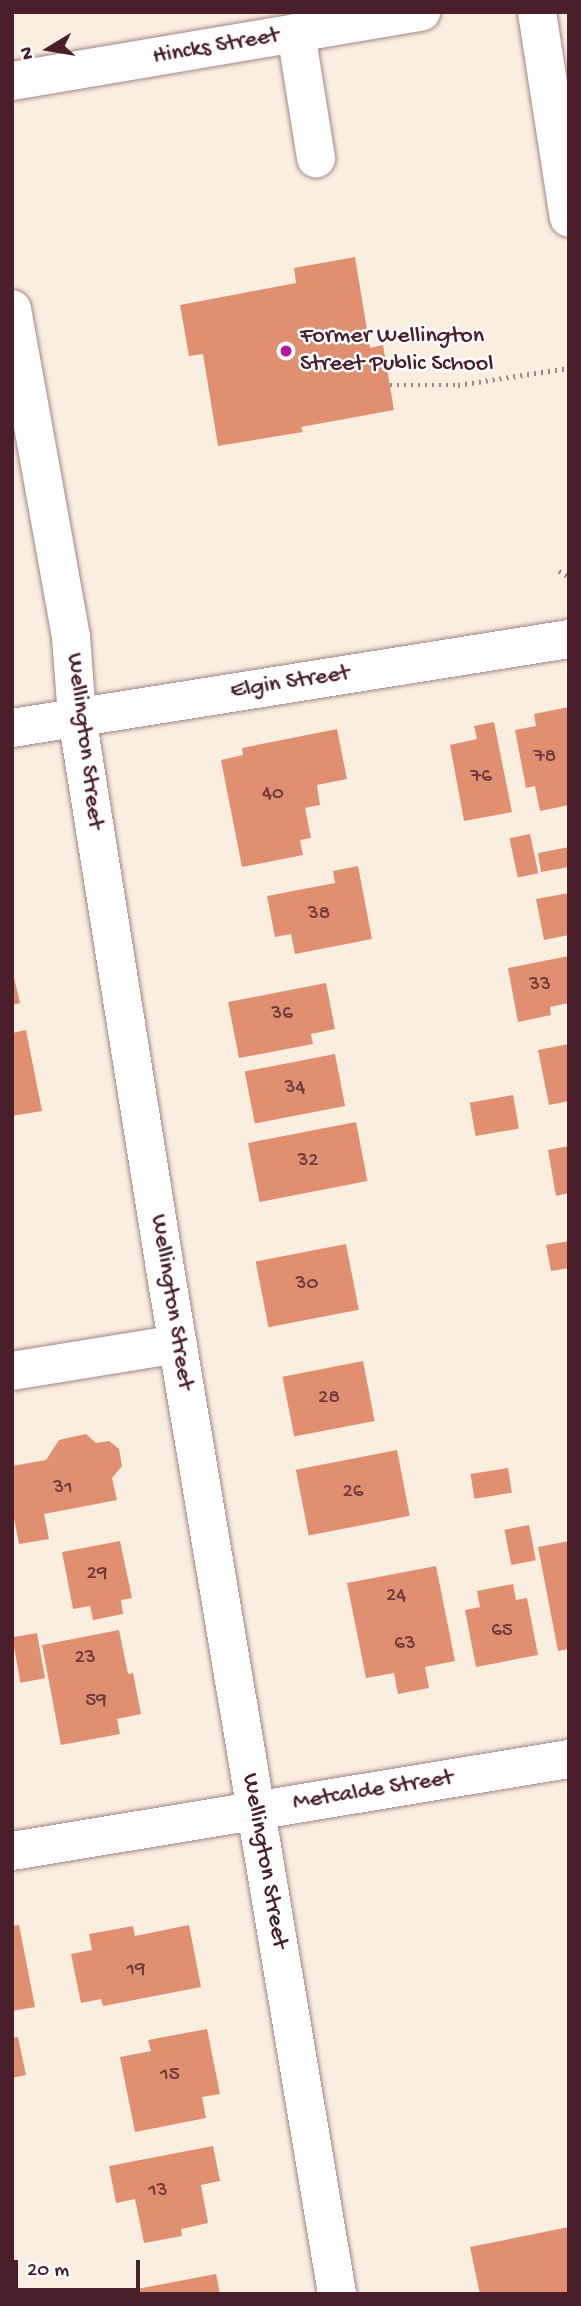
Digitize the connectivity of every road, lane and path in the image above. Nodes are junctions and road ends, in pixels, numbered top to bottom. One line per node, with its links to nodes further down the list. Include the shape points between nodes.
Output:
1 (421, 12): 3 (street, Hincks Street)
2 (537, 12): 6 (street)
3 (296, 33): 4 (street, Hincks Street); 5 (street)
4 (12, 82)
5 (316, 158)
6 (569, 218)
7 (12, 309): 13 (street, Wellington Street, via 71,637)
8 (569, 368): 9 (path, via 458,385)
9 (390, 385)
10 (559, 571): 11 (path)
11 (569, 577)
12 (569, 639): 13 (street, Elgin Street)
13 (77, 717): 14 (street, Elgin Street); 15 (street, Wellington Street)
14 (12, 728)
15 (178, 1344): 16 (street); 18 (street, Wellington Street)
16 (12, 1371)
17 (569, 1759): 18 (street, Metcalde Street)
18 (256, 1810): 19 (street, Metcalde Street); 20 (street, Wellington Street)
19 (12, 1851)
20 (337, 2294)

